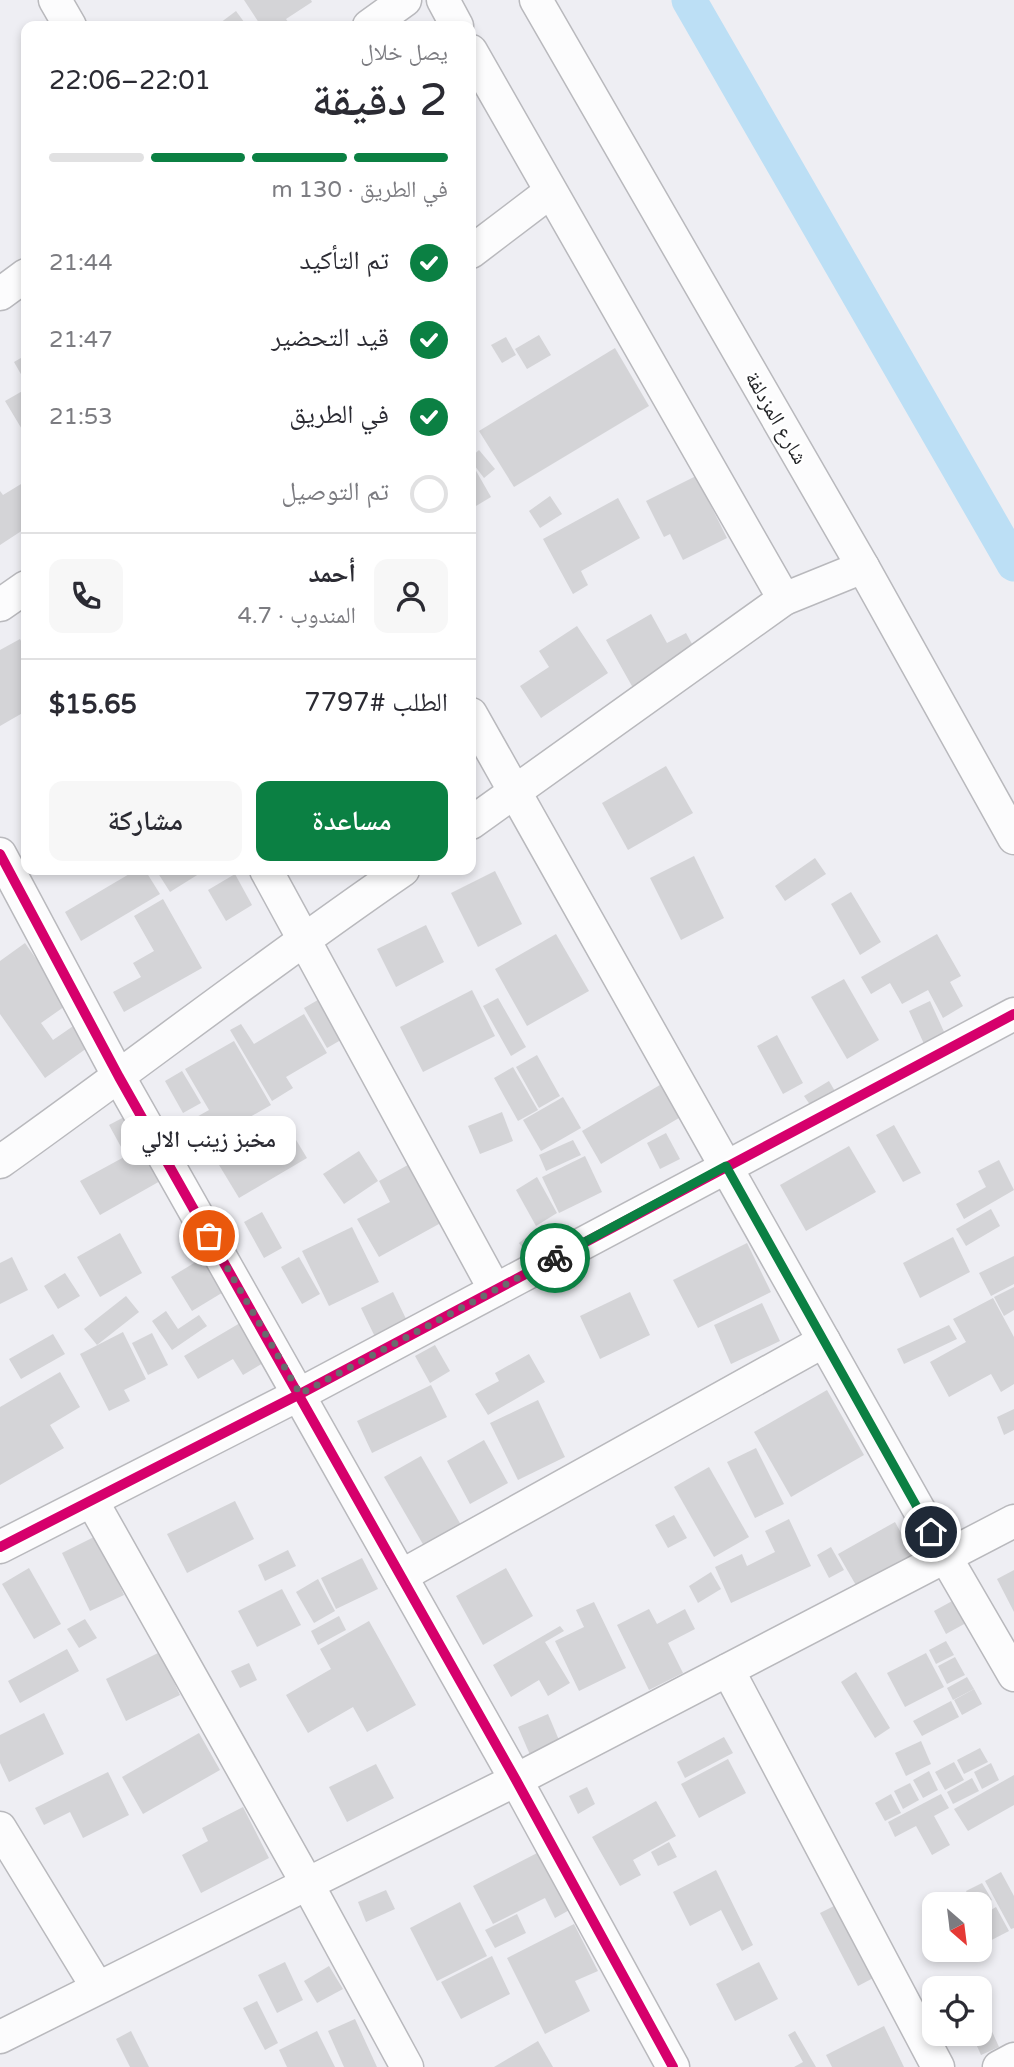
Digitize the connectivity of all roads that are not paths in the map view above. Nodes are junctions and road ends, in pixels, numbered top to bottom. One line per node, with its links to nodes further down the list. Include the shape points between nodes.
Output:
1 (55, 0): 5 (street)
2 (405, 0): 6 (street)
3 (443, 0): 7 (street)
4 (536, 0): 13 (street, شارع المزدلفة)
5 (67, 21)
6 (376, 21)
7 (454, 21)
8 (476, 60): 9 (street)
9 (550, 192): 10 (street); 15 (street)
10 (476, 248)
11 (21, 279): 12 (street)
12 (0, 294)
13 (863, 567): 15 (street); 20 (street, شارع المزدلفة)
14 (21, 590): 16 (street)
15 (784, 599): 18 (street)
16 (0, 605)
17 (476, 723): 18 (street)
18 (515, 793): 19 (street); 28 (street)
19 (476, 820)
20 (1014, 838)
21 (0, 854): 26 (street)
22 (269, 875): 24 (street)
23 (396, 875): 24 (street)
24 (303, 938): 26 (street); 29 (street)
25 (1012, 1019): 28 (street)
26 (119, 1077): 27 (street); 31 (street)
27 (0, 1162)
28 (726, 1166): 29 (street); 30 (street)
29 (495, 1290): 31 (street)
30 (824, 1342): 35 (street); 36 (street)
31 (300, 1394): 32 (street); 36 (street)
32 (92, 1502): 34 (street); 41 (street)
33 (1014, 1521): 35 (street)
34 (0, 1547)
35 (944, 1556): 37 (street); 38 (street)
36 (401, 1576): 39 (street)
37 (727, 1670): 39 (street); 47 (street)
38 (1014, 1675)
39 (516, 1780): 41 (street); 46 (street)
40 (0, 1828): 42 (street)
41 (309, 1885): 42 (street); 45 (street)
42 (97, 1987): 43 (street)
43 (0, 2037)
44 (1014, 2060): 48 (street)
45 (407, 2067)
46 (673, 2067)
47 (938, 2067)
48 (999, 2067)

